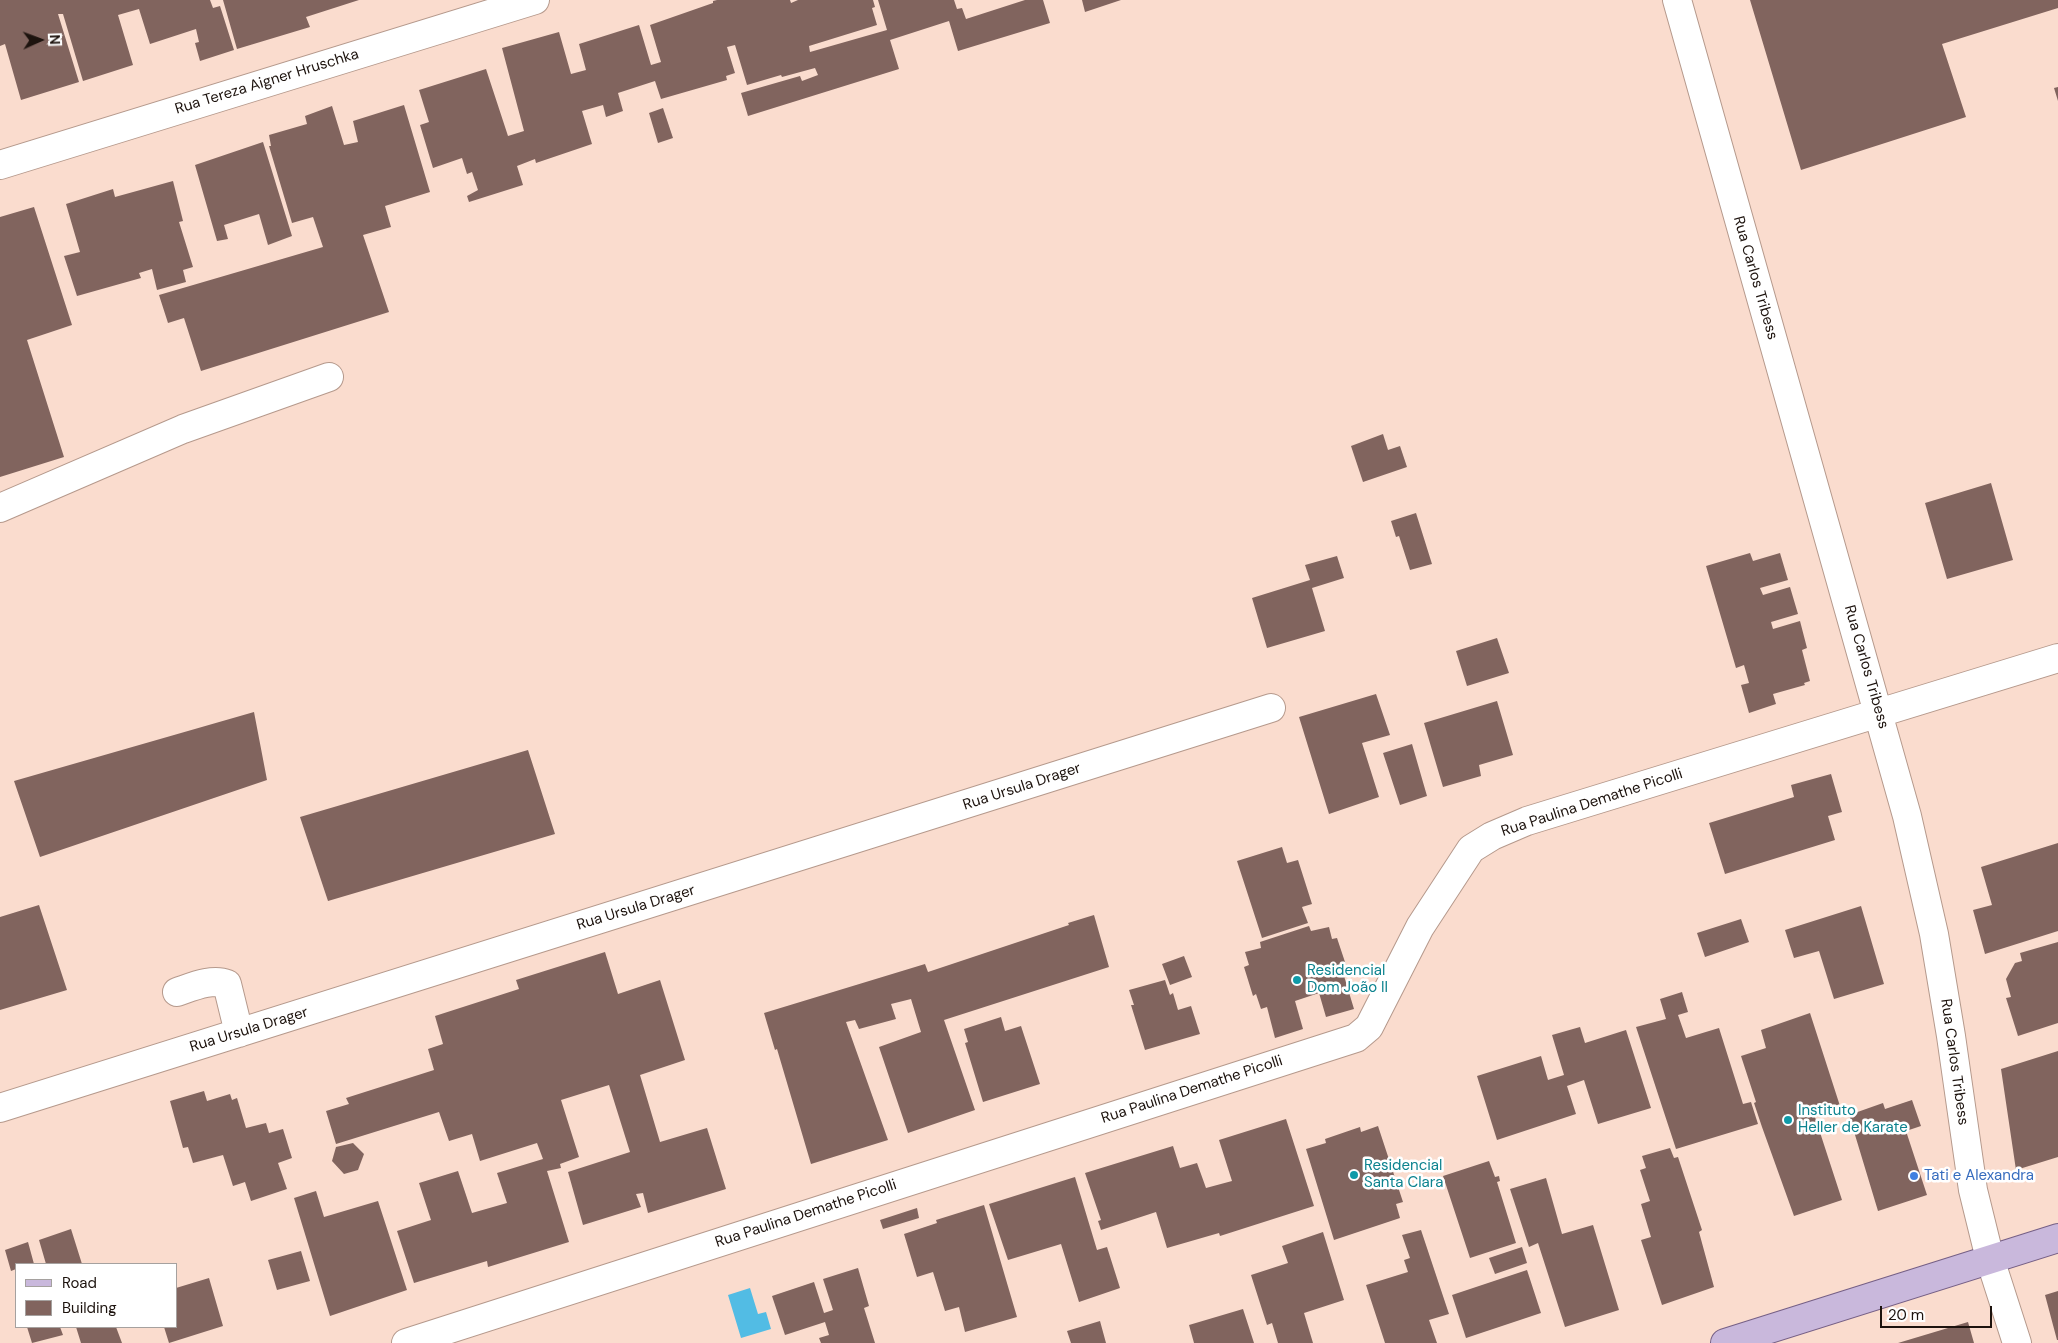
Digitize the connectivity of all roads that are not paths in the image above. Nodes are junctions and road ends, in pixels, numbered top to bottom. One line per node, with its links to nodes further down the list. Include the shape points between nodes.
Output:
1 (535, 0): 3 (street, Rua Tereza Aigner Hruschka)
2 (1676, 0): 8 (street, Rua Carlos Tribess)
3 (0, 165)
4 (329, 377): 5 (street, via 183,429)
5 (0, 508)
6 (2058, 658): 8 (street, Rua Paulina Demathe Picolli)
7 (1271, 708): 10 (street, Rua Ursula Drager)
8 (1879, 712): 13 (street, Rua Carlos Tribess, via 1934,934 1973,1190); 14 (street, Rua Paulina Demathe Picolli, via 1528,821 1471,849 1420,927 1369,1027 1356,1038)
9 (177, 992): 10 (street, via 221,981 227,984)
10 (239, 1033): 11 (street, Rua Ursula Drager)
11 (0, 1108)
12 (2058, 1238): 13 (main road)
13 (1990, 1259): 15 (main road); 16 (street, Rua Carlos Tribess)
14 (406, 1343)
15 (1725, 1343)
16 (2017, 1343)

